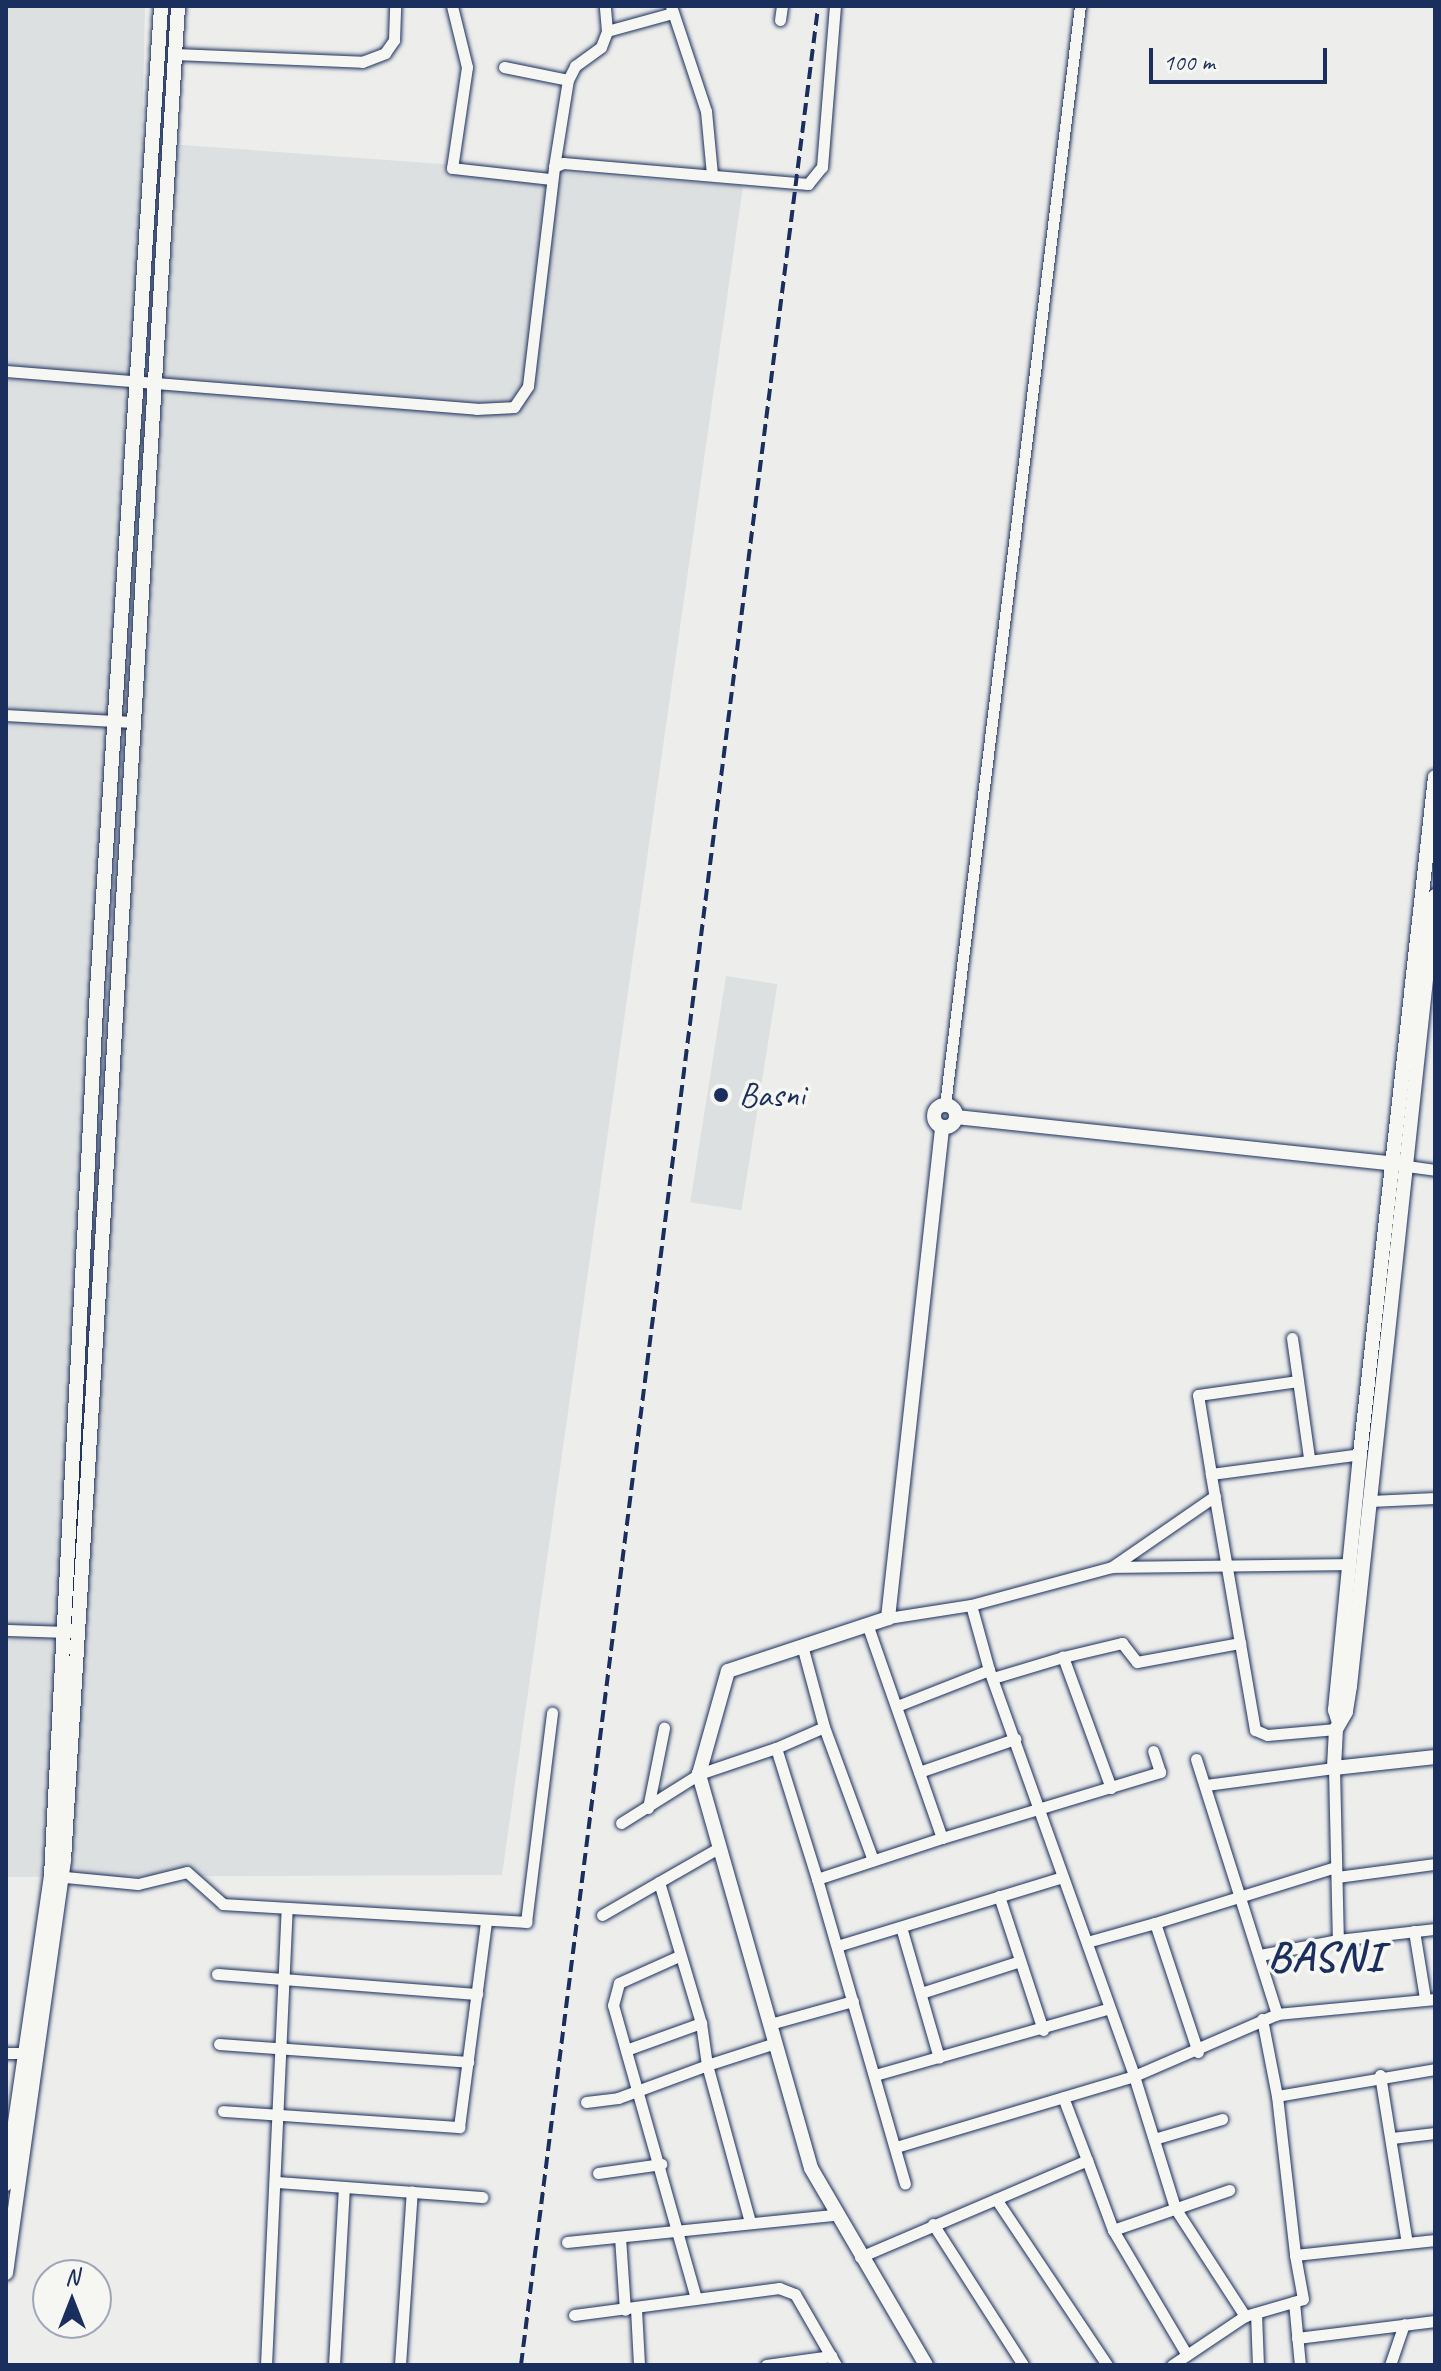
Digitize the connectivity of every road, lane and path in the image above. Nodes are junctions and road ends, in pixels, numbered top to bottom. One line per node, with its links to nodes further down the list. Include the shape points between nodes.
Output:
1 (161, 6): 18 (street)
2 (178, 6): 12 (street)
3 (395, 6): 12 (street, via 394,40 385,53 362,62)
4 (452, 6): 15 (street, via 467,67 452,168)
5 (605, 6): 11 (street)
6 (782, 6): 10 (street)
7 (835, 6): 16 (street, via 821,173 808,184 796,185)
8 (1080, 6): 26 (street)
9 (672, 10): 11 (street); 16 (street, via 706,111)
10 (780, 20)
11 (607, 31): 14 (street, via 601,47 575,66)
12 (175, 54): 19 (street)
13 (504, 67): 14 (street)
14 (568, 80): 15 (street)
15 (552, 173): 16 (street, via 563,163); 19 (street, via 528,386 514,407 476,409)
16 (712, 175)
17 (6, 371): 18 (street)
18 (139, 384): 19 (street); 21 (street)
19 (155, 384): 22 (street)
20 (6, 715): 21 (street)
21 (114, 721): 22 (street); 47 (street)
22 (132, 722): 48 (street)
23 (1435, 777): 25 (street)
24 (1435, 896): 25 (street)
25 (1427, 917): 29 (street); 30 (street)
26 (945, 1105): 27 (street); 28 (street, via 934,1114)
27 (956, 1117): 28 (street); 29 (street)
28 (942, 1127): 44 (street)
29 (1391, 1164): 30 (street); 34 (street)
30 (1407, 1166): 31 (street); 39 (street)
31 (1435, 1170)
32 (1292, 1338): 33 (street)
33 (1298, 1381): 35 (street); 36 (street, via 1198,1395)
34 (1360, 1454): 35 (street); 40 (street)
35 (1309, 1458): 36 (street)
36 (1211, 1474): 37 (street)
37 (1215, 1496): 41 (street); 42 (street)
38 (1435, 1498): 39 (street)
39 (1370, 1501): 55 (street, via 1350,1686)
40 (1350, 1564): 42 (street); 55 (street)
41 (1112, 1567): 42 (street); 43 (street)
42 (1228, 1568): 49 (street)
43 (971, 1605): 44 (street); 52 (street)
44 (888, 1618): 45 (street)
45 (868, 1627): 50 (street); 53 (street)
46 (6, 1630): 47 (street)
47 (61, 1632): 48 (street); 76 (street)
48 (76, 1632): 76 (street)
49 (1240, 1643): 51 (street, via 1137,1662 1122,1643); 55 (street, via 1259,1735)
50 (803, 1649): 56 (street); 65 (street, via 728,1671)
51 (1063, 1657): 52 (street); 67 (street)
52 (991, 1674): 53 (street); 58 (street)
53 (897, 1706): 64 (street)
54 (552, 1713): 84 (street, via 530,1914 526,1922)
55 (1337, 1726): 63 (street)
56 (824, 1727): 59 (street); 73 (street)
57 (664, 1728): 68 (street)
58 (1015, 1739): 64 (street); 69 (street)
59 (776, 1748): 65 (street); 78 (street)
60 (1153, 1751): 67 (street, via 1160,1772)
61 (1435, 1757): 63 (street)
62 (1196, 1759): 66 (street)
63 (1334, 1768): 66 (street); 75 (street)
64 (919, 1772): 71 (street)
65 (699, 1774): 68 (street); 72 (street)
66 (1206, 1785): 81 (street)
67 (1111, 1788): 69 (street)
68 (648, 1808): 70 (street)
69 (1038, 1809): 71 (street); 77 (street)
70 (621, 1823)
71 (942, 1838): 73 (street)
72 (720, 1847): 79 (street); 105 (street)
73 (873, 1860): 78 (street)
74 (1435, 1864): 75 (street)
75 (1336, 1872): 81 (street); 89 (street)
76 (57, 1876): 82 (street, via 138,1884 187,1872 223,1904); 113 (street); 143 (street)
77 (1063, 1877): 80 (street); 90 (street)
78 (817, 1879): 91 (street)
79 (659, 1882): 83 (street); 93 (street)
80 (999, 1896): 86 (street); 94 (street)
81 (1238, 1896): 85 (street); 92 (street)
82 (287, 1909): 84 (street); 96 (street)
83 (602, 1915)
84 (486, 1922): 98 (street)
85 (1155, 1923): 90 (street); 111 (street)
86 (901, 1927): 91 (street); 97 (street)
87 (1435, 1929): 88 (street)
88 (1414, 1931): 89 (street); 99 (street)
89 (1338, 1940): 92 (street)
90 (1087, 1942): 101 (street)
91 (837, 1946): 100 (street)
92 (1260, 1955): 102 (street)
93 (679, 1956): 104 (street); 110 (street, via 619,1983 613,2005)
94 (1017, 1962): 97 (street); 106 (street)
95 (217, 1974): 96 (street)
96 (284, 1979): 98 (street); 109 (street)
97 (921, 1993): 114 (street)
98 (477, 1994): 115 (street)
99 (1430, 1999): 102 (street)
100 (853, 2001): 105 (street); 118 (street)
101 (1107, 2009): 106 (street); 120 (street)
102 (1277, 2014): 103 (street)
103 (1262, 2019): 111 (street); 123 (street)
104 (701, 2023): 110 (street); 116 (street)
105 (770, 2024): 107 (street)
106 (1043, 2030): 114 (street)
107 (775, 2043): 116 (street); 146 (street, via 801,2139)
108 (219, 2044): 109 (street)
109 (282, 2047): 115 (street); 127 (street)
110 (626, 2050): 122 (street)
111 (1198, 2052): 120 (street)
112 (6, 2053): 113 (street)
113 (25, 2053): 121 (street)
114 (939, 2058): 118 (street)
115 (468, 2062): 127 (street, via 459,2127)
116 (707, 2065): 122 (street); 147 (street)
117 (1435, 2069): 119 (street)
118 (875, 2075): 132 (street)
119 (1380, 2075): 123 (street); 130 (street)
120 (1134, 2076): 124 (street); 131 (street)
121 (14, 2088): 137 (street)
122 (639, 2088): 125 (street, via 618,2098); 134 (street)
123 (1277, 2096): 155 (street)
124 (1063, 2097): 132 (street); 133 (street)
125 (586, 2102)
126 (223, 2111): 127 (street)
127 (279, 2115): 136 (street)
128 (1222, 2119): 131 (street)
129 (1435, 2133): 130 (street)
130 (1392, 2138): 154 (street)
131 (1154, 2139): 145 (street)
132 (896, 2147): 138 (street)
133 (1087, 2160): 144 (street); 149 (street)
134 (661, 2164): 135 (street); 150 (street)
135 (598, 2173)
136 (276, 2182): 139 (street); 168 (street)
137 (6, 2184)
138 (905, 2184)
139 (344, 2187): 141 (street); 169 (street)
140 (1229, 2190): 145 (street)
141 (412, 2191): 142 (street); 170 (street)
142 (482, 2197)
143 (11, 2199): 157 (street)
144 (996, 2199): 148 (street); 175 (street)
145 (1175, 2208): 149 (street); 162 (street)
146 (835, 2215): 147 (street); 156 (street)
147 (750, 2222): 150 (street)
148 (933, 2224): 156 (street); 174 (street)
149 (1113, 2230): 166 (street)
150 (679, 2232): 151 (street); 158 (street)
151 (620, 2237): 153 (street); 160 (street)
152 (1435, 2240): 154 (street)
153 (567, 2242)
154 (1407, 2243): 155 (street)
155 (1295, 2255): 159 (street, via 1303,2299)
156 (860, 2257): 173 (street)
157 (6, 2273)
158 (696, 2299): 160 (street); 167 (street, via 790,2291)
159 (1294, 2302): 162 (street); 165 (street)
160 (631, 2309): 161 (street); 171 (street)
161 (574, 2315)
162 (1251, 2315): 166 (street); 177 (street)
163 (1435, 2321): 164 (street)
164 (1404, 2324): 165 (street); 179 (street)
165 (1297, 2338): 178 (street)
166 (1187, 2355): 176 (street)
167 (834, 2360): 172 (street)
168 (266, 2365)
169 (334, 2365)
170 (400, 2365)
171 (639, 2365)
172 (765, 2365)
173 (926, 2365)
174 (1023, 2365)
175 (1107, 2365)
176 (1172, 2365)
177 (1258, 2365)
178 (1300, 2365)
179 (1390, 2365)

